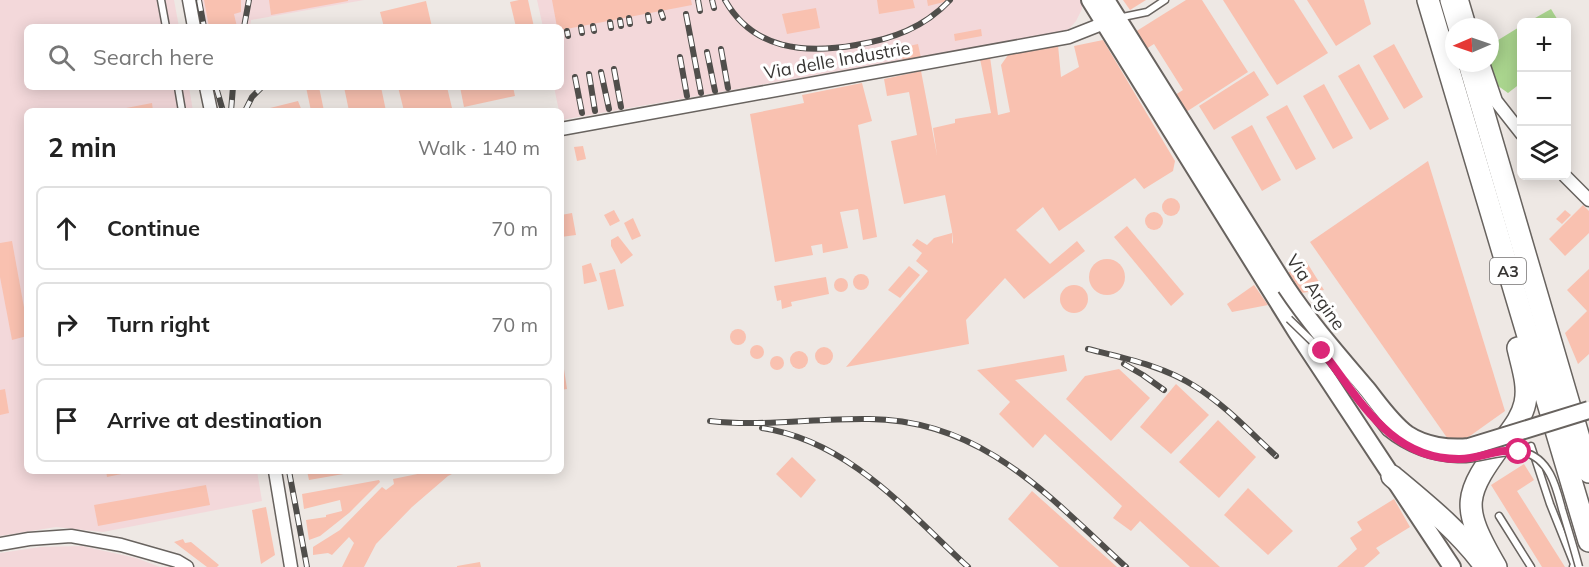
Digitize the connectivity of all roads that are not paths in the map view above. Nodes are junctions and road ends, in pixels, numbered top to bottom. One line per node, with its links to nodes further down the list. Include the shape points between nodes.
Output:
1 (162, 0): 12 (lane)
2 (189, 0): 13 (street)
3 (1090, 0): 11 (street, Via Argine)
4 (1106, 0): 11 (street, Via Argine)
5 (1165, 0): 11 (lane, via 1147,12)
6 (1428, 0): 22 (highway, A3)
7 (1451, 0): 9 (highway)
8 (1462, 0): 10 (street)
9 (1456, 18)
10 (1467, 18)
11 (1111, 21): 20 (street, Via delle Industrie, via 1069,37); 25 (street, Via Argine); 26 (street, Via Argine, bridge, via 1304,314 1409,435 1450,448 1470,447)
12 (166, 24)
13 (193, 24)
14 (1472, 72): 28 (highway, A3)
15 (1486, 72): 21 (street, via 1496,101)
16 (178, 90): 18 (lane)
17 (207, 90): 19 (street)
18 (182, 108)
19 (210, 108)
20 (564, 128)
21 (1517, 129)
22 (1474, 158): 32 (highway, A3); 38 (highway, via 1526,384 1525,403 1517,423 1483,469 1470,500 1473,523)
23 (1569, 180): 24 (street)
24 (1589, 200)
25 (1289, 319): 30 (street, Via Argine); 41 (lane, bridge, via 1322,351 1374,418 1398,442 1441,457 1469,459 1514,451 1541,463 1555,484)
26 (1589, 410)
27 (1531, 446): 40 (lane)
28 (1589, 472)
29 (276, 474): 35 (street)
30 (1392, 476): 36 (street, Via Argine); 37 (highway, via 1449,524)
31 (1498, 516): 39 (lane)
32 (1589, 541)
33 (0, 544): 34 (street, via 71,536 121,545)
34 (187, 567)
35 (291, 567)
36 (1452, 567)
37 (1486, 567)
38 (1496, 567)
39 (1531, 567)
40 (1573, 567)
41 (1579, 567)

